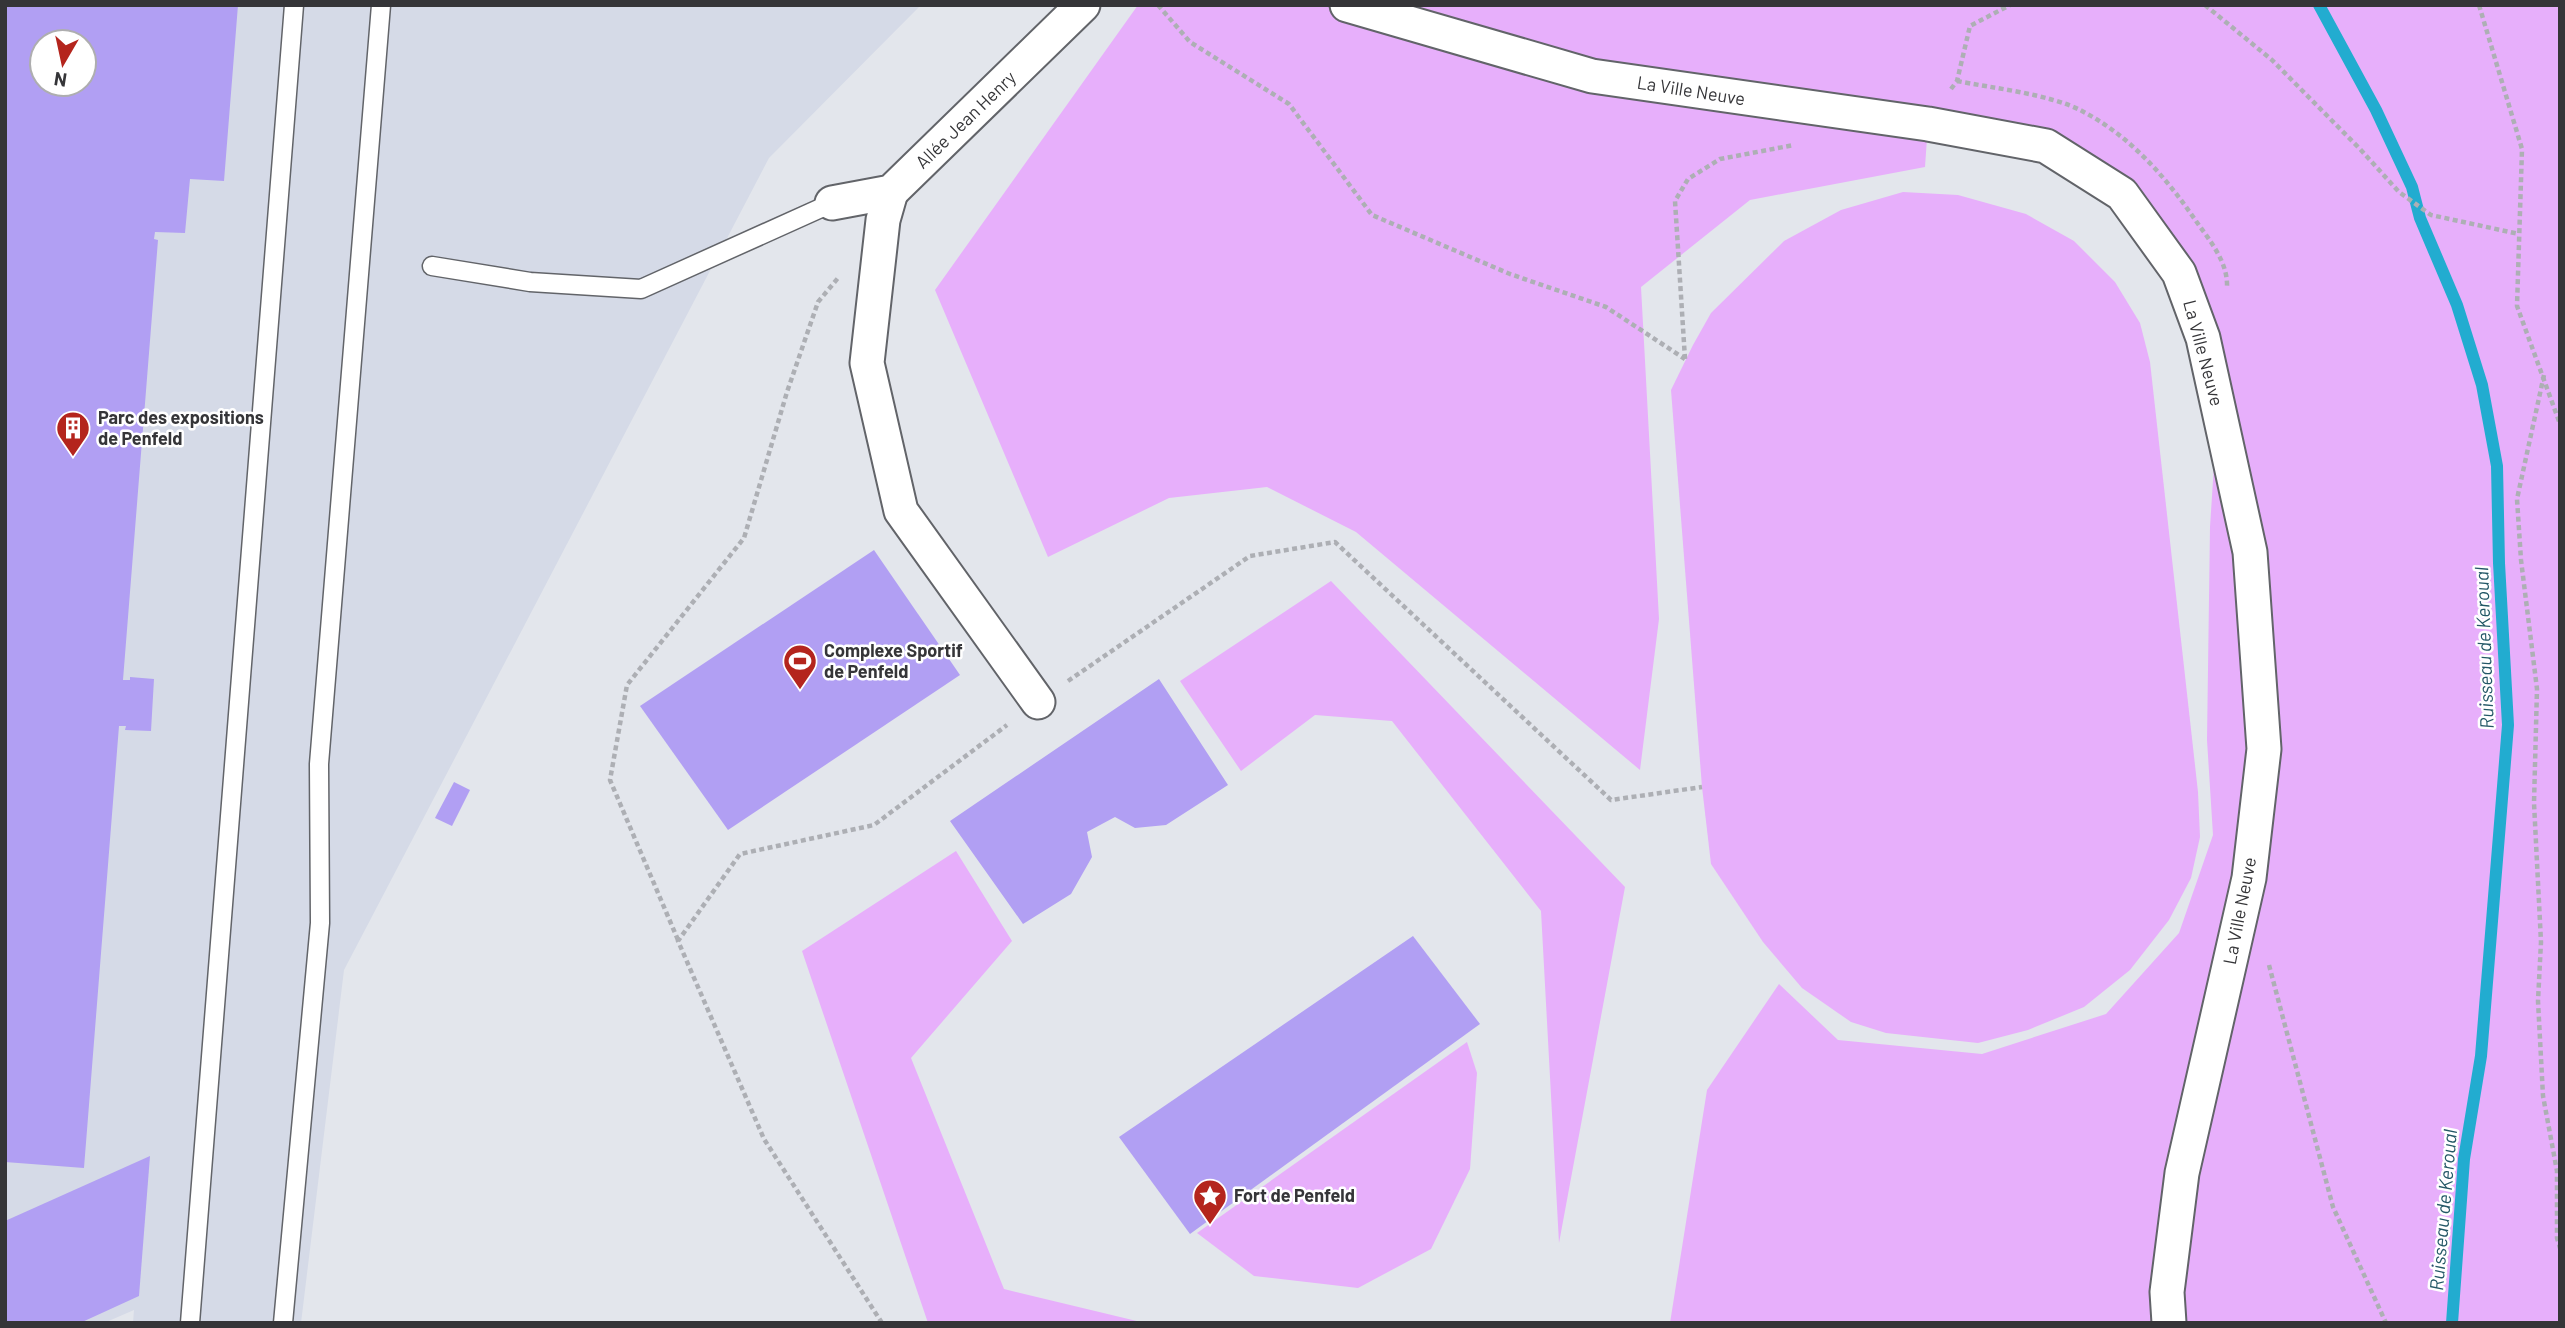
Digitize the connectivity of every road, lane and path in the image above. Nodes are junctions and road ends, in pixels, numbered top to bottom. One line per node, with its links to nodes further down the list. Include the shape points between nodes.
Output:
1 (294, 5): 23 (lane)
2 (381, 5): 24 (lane, via 319,764 320,923)
3 (1083, 5): 11 (street, Allée Jean Henry)
4 (1158, 5): 10 (path, via 1190,42 1289,104 1372,215 1510,274 1606,307 1685,359 1675,201 1688,179 1720,159)
5 (1347, 5): 9 (street, La Ville Neuve, via 1592,76)
6 (2010, 5): 9 (path, via 1970,26 1957,81)
7 (2205, 5): 13 (path, via 2272,60 2399,192 2431,215)
8 (2479, 5): 13 (path, via 2522,149)
9 (1928, 124): 26 (street, La Ville Neuve, via 2046,146 2122,194 2179,273 2203,338 2250,552 2264,750 2249,878 2182,1173 2167,1292)
10 (1796, 145)
11 (891, 192): 12 (street); 18 (street, via 883,220 867,363 901,511)
12 (832, 203): 14 (lane, via 641,289 530,282)
13 (2519, 234): 16 (path, via 2517,306)
14 (432, 266)
15 (843, 271): 20 (path, via 818,302 744,538 627,685 610,780)
16 (2544, 375): 17 (path); 22 (path, via 2517,499 2537,689 2538,1001 2543,1096 2557,1171)
17 (2560, 424)
18 (1038, 702): 19 (path, via 1250,556 1335,542 1611,800); 20 (path, via 874,825 740,854)
19 (1702, 787)
20 (678, 941): 25 (path, via 765,1139)
21 (2266, 953): 27 (path, via 2333,1207)
22 (2560, 1248)
23 (190, 1323)
24 (283, 1323)
25 (882, 1323)
26 (2169, 1323)
27 (2386, 1323)

